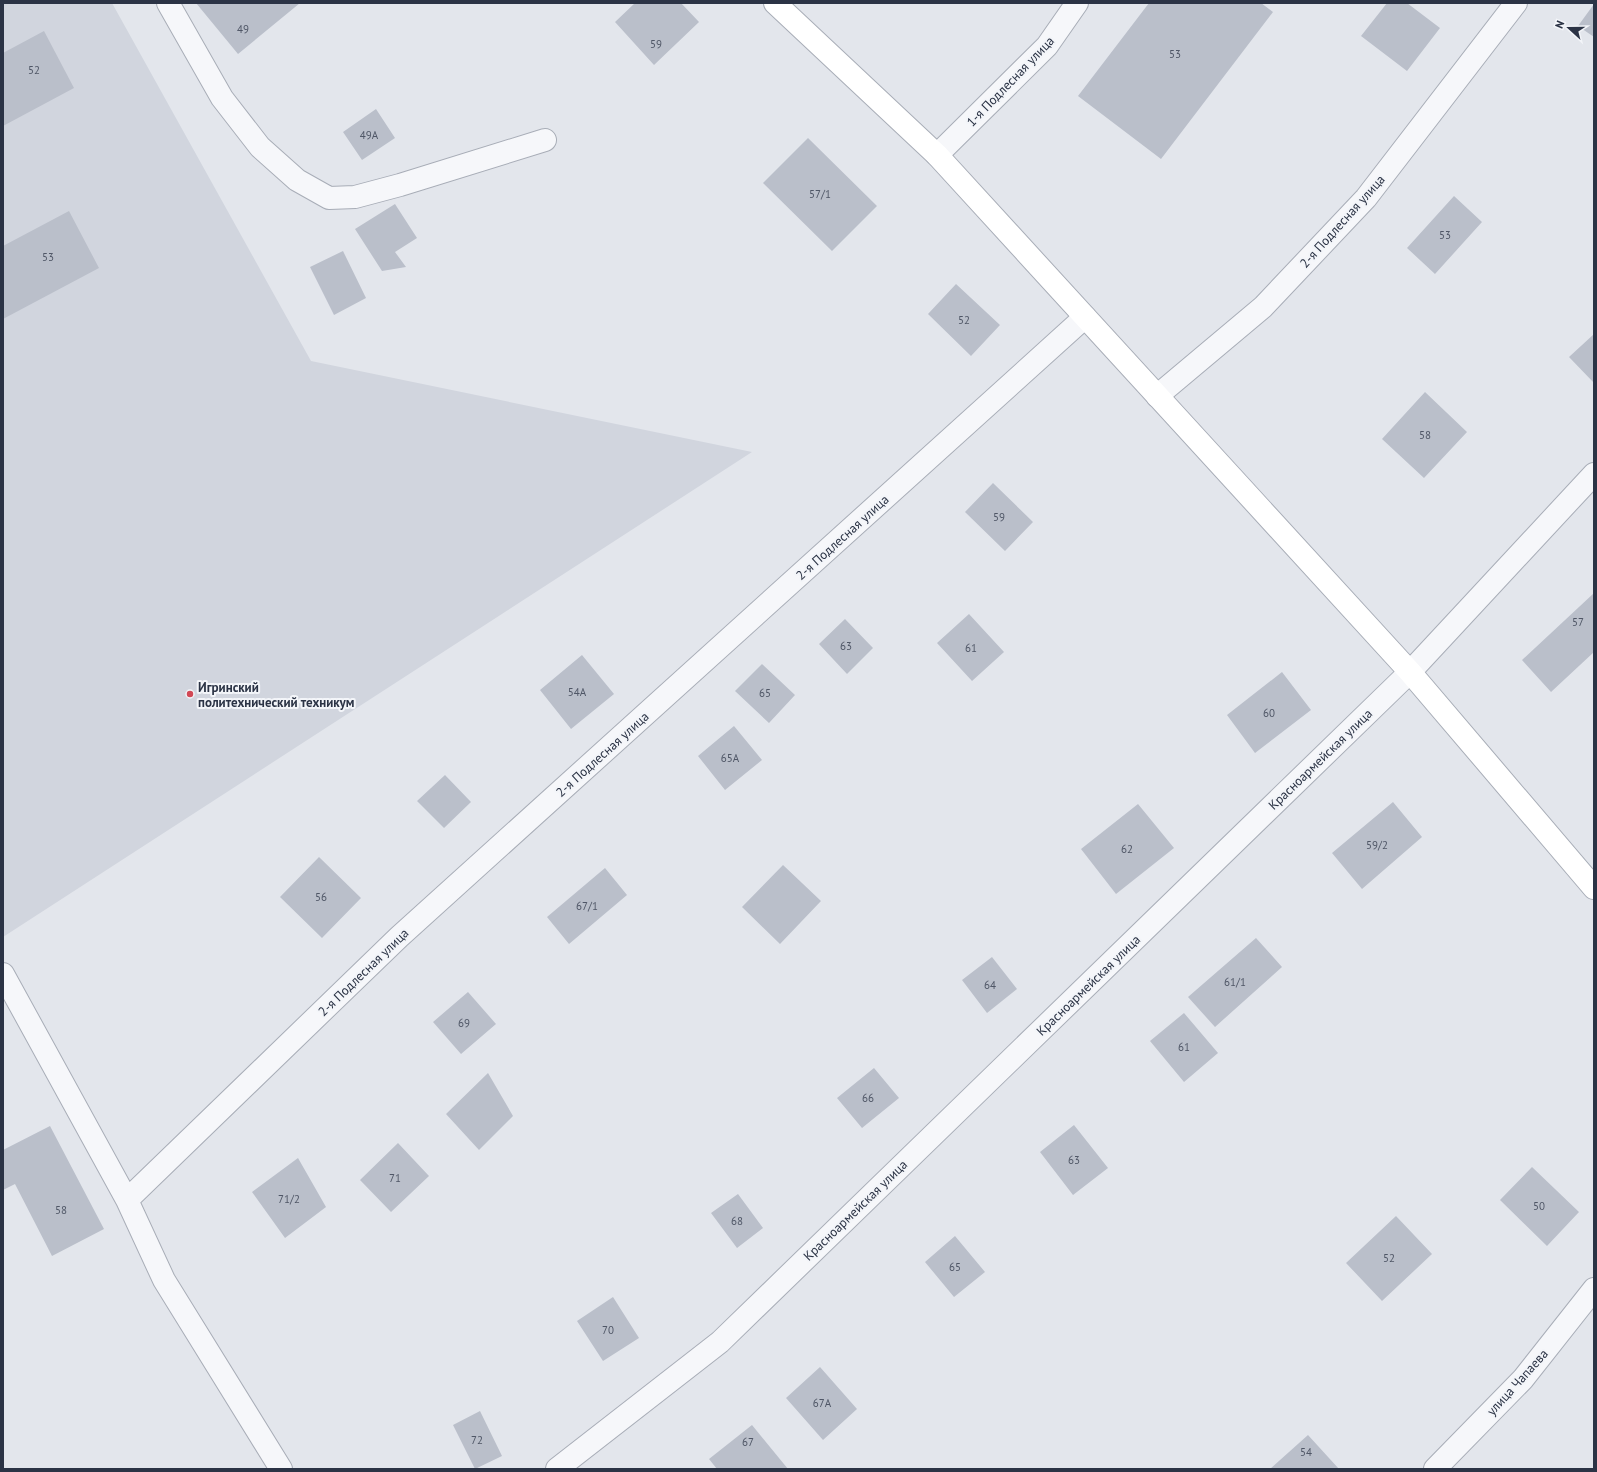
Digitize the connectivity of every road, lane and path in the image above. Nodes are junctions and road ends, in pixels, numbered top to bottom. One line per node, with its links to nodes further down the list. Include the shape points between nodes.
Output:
1 (168, 3): 5 (street, via 222,98 260,147 297,180 329,198 355,197 400,185)
2 (774, 3): 6 (street)
3 (1077, 3): 6 (street, 1-я Подлесная улица, via 1047,46)
4 (1516, 3): 8 (street, 2-я Подлесная улица, via 1366,198 1263,307)
5 (545, 140)
6 (937, 155): 7 (street)
7 (1085, 317): 8 (street); 13 (street, 2-я Подлесная улица, via 399,937)
8 (1157, 396): 10 (street)
9 (1594, 474): 10 (street, Красноармейская улица)
10 (1410, 672): 11 (street); 16 (street, Красноармейская улица, via 720,1342)
11 (1594, 888)
12 (3, 974): 13 (street)
13 (127, 1200): 15 (street, via 164,1280)
14 (1594, 1289): 17 (street, улица Чапаева, via 1523,1379)
15 (281, 1469)
16 (557, 1469)
17 (1435, 1469)

